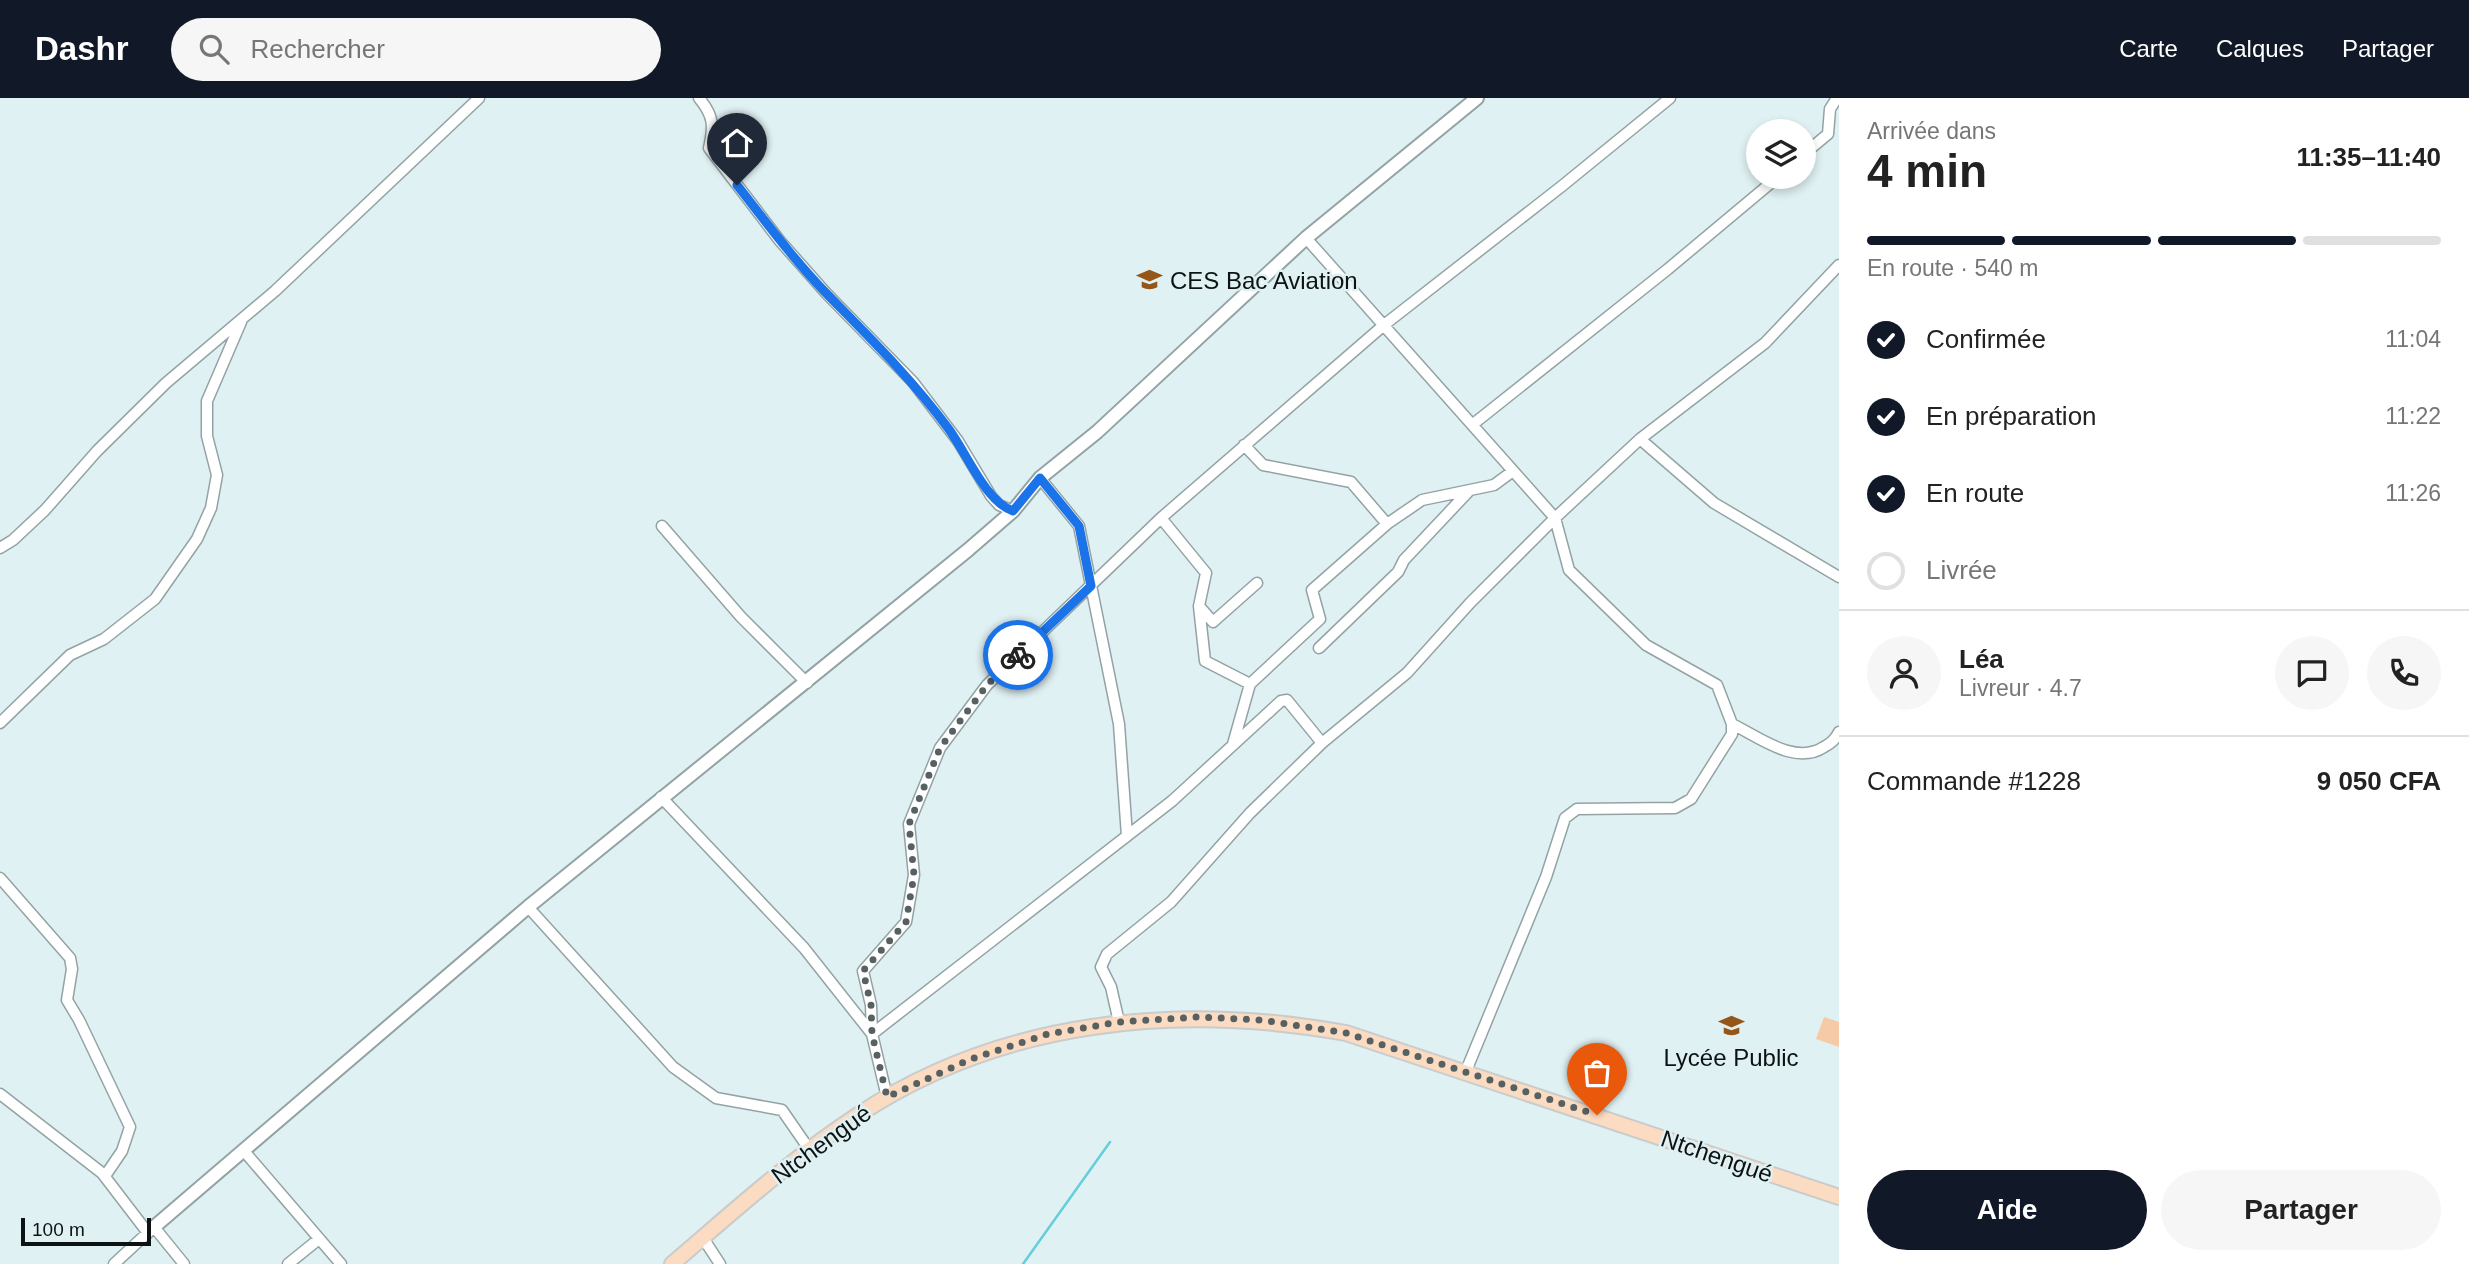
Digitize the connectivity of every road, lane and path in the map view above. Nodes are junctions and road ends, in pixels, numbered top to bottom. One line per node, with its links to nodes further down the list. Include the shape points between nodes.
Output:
1 (479, 98): 10 (street)
2 (699, 98): 18 (street, via 712,115 709,148 780,241 913,382 958,441 991,496)
3 (1477, 98): 8 (street)
4 (1670, 98): 11 (street)
5 (1837, 98): 6 (street, via 1830,109 1828,134)
6 (1816, 144)
7 (1764, 189): 12 (street)
8 (1306, 238): 11 (street); 16 (street, via 1097,432)
9 (1839, 265): 13 (street, via 1765,343)
10 (243, 318): 23 (street, via 166,383 44,510); 31 (street, via 207,401 207,436 217,475 211,508 197,539 155,599 104,639 70,655)
11 (1384, 325): 12 (street); 14 (street)
12 (1472, 425): 15 (street)
13 (1640, 439): 20 (street); 24 (street, via 1714,503)
14 (1244, 445): 19 (street); 21 (street, via 1263,465 1351,482)
15 (1513, 471): 17 (street, via 1494,485); 20 (street)
16 (1040, 478): 18 (street); 26 (street, via 1079,526)
17 (1468, 492): 21 (street, via 1422,500); 28 (street, via 1398,572)
18 (1013, 511): 29 (street)
19 (1161, 518): 26 (street); 27 (street, via 1206,573)
20 (1555, 518): 32 (street, via 1569,570 1646,645 1717,685); 34 (street, via 1407,673)
21 (1387, 524): 30 (street, via 1312,590 1320,619)
22 (662, 526): 29 (street, via 741,617)
23 (0, 548)
24 (1839, 577)
25 (1257, 583): 27 (street, via 1213,622)
26 (1091, 586): 37 (street, via 1119,724); 41 (street, via 987,685 940,748 909,824 914,875 906,922 863,971)
27 (1199, 606): 30 (street, via 1205,661)
28 (1319, 648)
29 (807, 683): 36 (street)
30 (1250, 684): 35 (street)
31 (0, 723)
32 (1732, 724): 33 (street, via 1796,755 1814,754); 42 (street, via 1732,734 1684,804 1675,808 1577,809 1565,818 1546,877)
33 (1839, 732)
34 (1322, 743): 35 (street, via 1287,700); 40 (street, via 1250,813 1171,902 1107,954 1101,967)
35 (1233, 745): 37 (street)
36 (661, 797): 39 (street); 41 (street, via 804,948)
37 (1127, 836): 41 (street)
38 (0, 878): 47 (street, via 70,958 66,1000 130,1127 122,1151)
39 (528, 907): 45 (street, via 673,1068 716,1098 782,1110); 46 (street)
40 (1119, 1022): 42 (main road, Ntchengué, via 1198,1017 1301,1025 1366,1039); 44 (main road, Ntchengué, via 1048,1034 996,1049)
41 (872, 1034): 44 (street)
42 (1466, 1071): 48 (main road, Ntchengué)
43 (0, 1094): 47 (street)
44 (887, 1097): 45 (main road, Ntchengué)
45 (809, 1149): 50 (main road, Ntchengué)
46 (244, 1151): 49 (street); 51 (street)
47 (105, 1177): 49 (street)
48 (1839, 1197)
49 (151, 1230): 52 (street); 53 (street)
50 (703, 1238): 56 (main road, Ntchengué); 57 (street)
51 (318, 1239): 54 (street); 55 (street)
52 (114, 1264)
53 (184, 1264)
54 (288, 1264)
55 (341, 1264)
56 (672, 1264)
57 (720, 1264)

